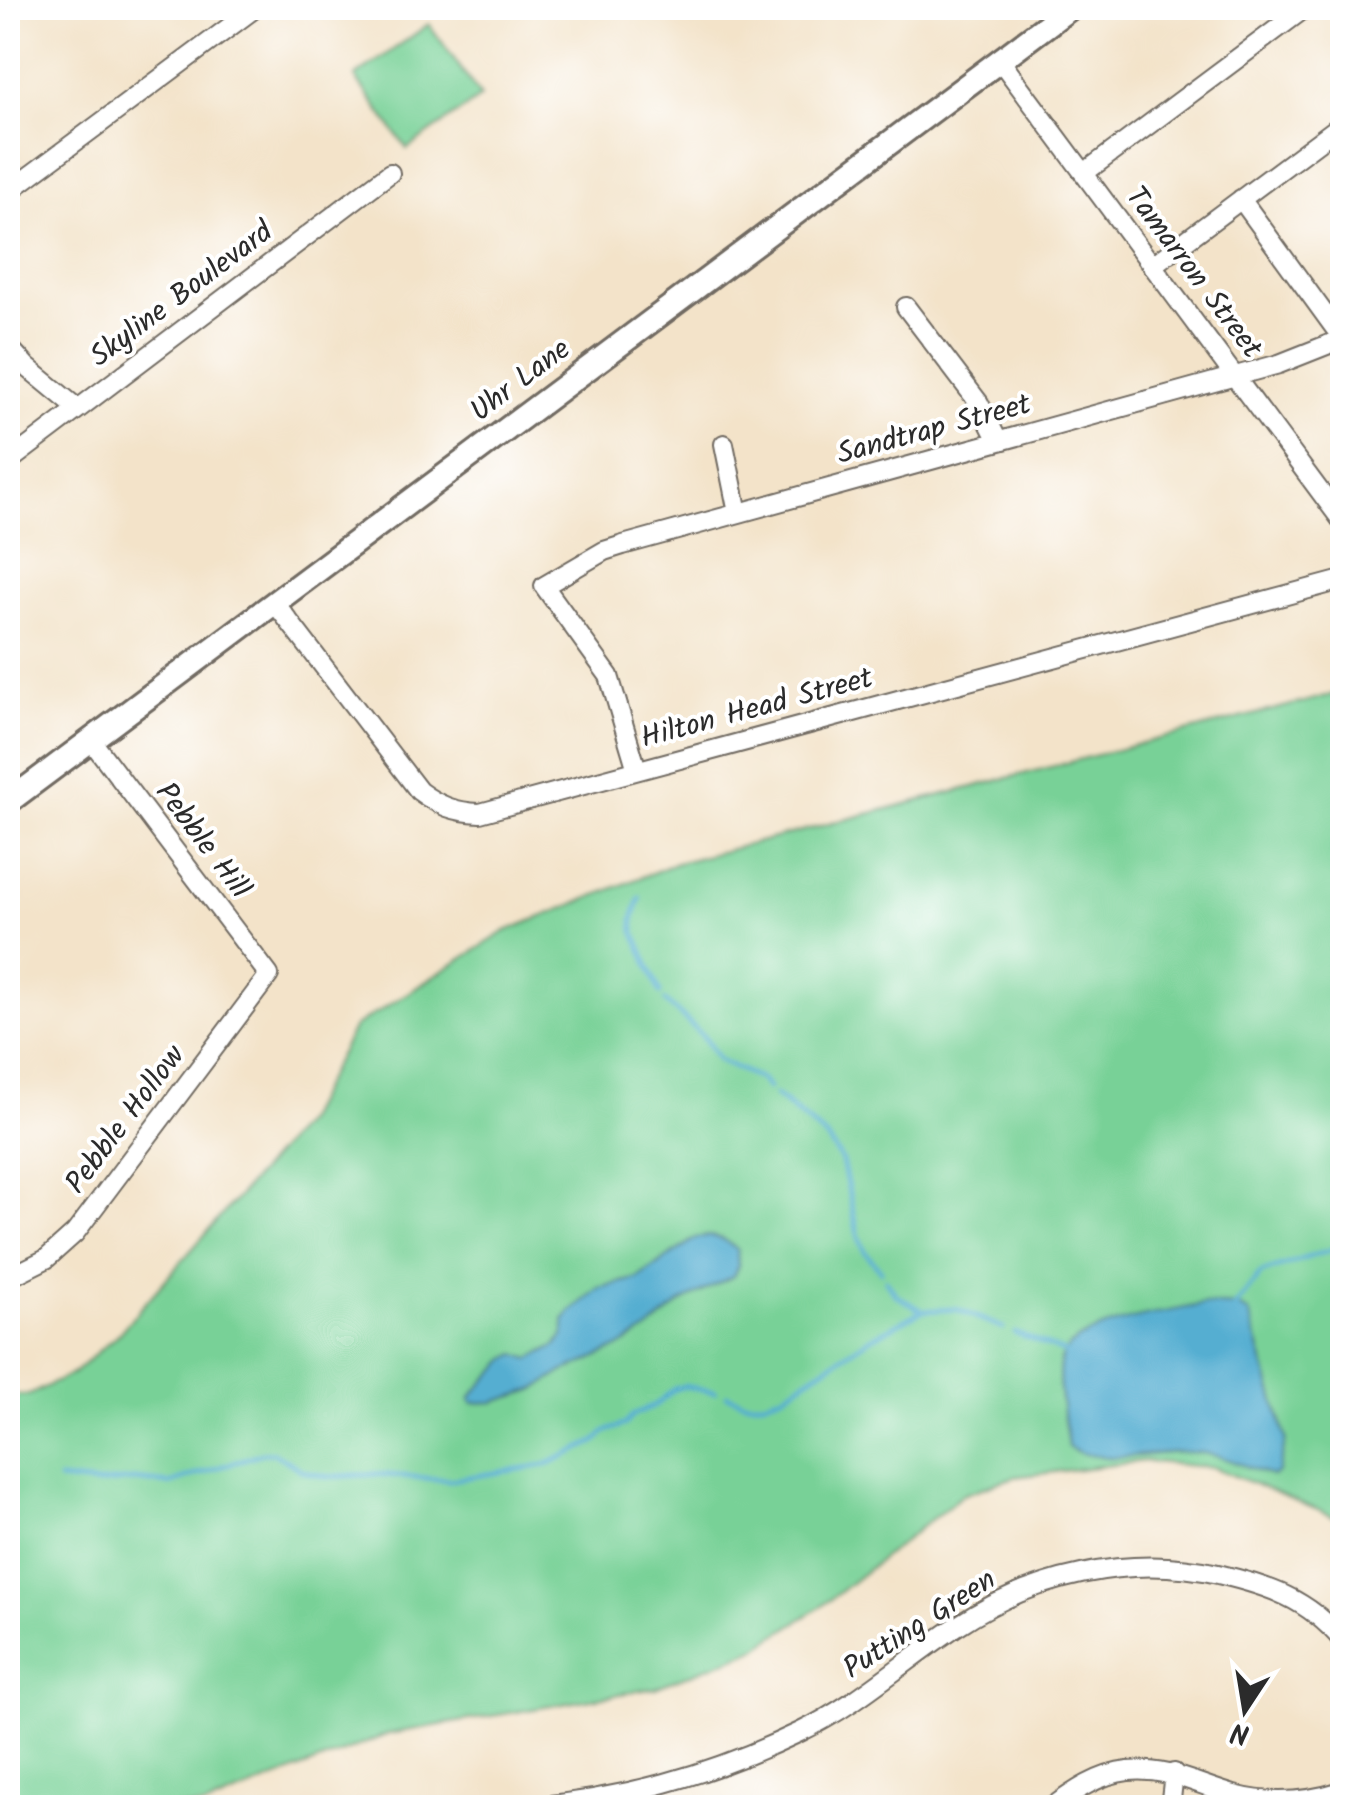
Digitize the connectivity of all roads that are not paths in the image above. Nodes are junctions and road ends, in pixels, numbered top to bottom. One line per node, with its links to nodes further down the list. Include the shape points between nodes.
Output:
1 (256, 8): 8 (street)
2 (1070, 8): 4 (street, Uhr Lane)
3 (1305, 8): 7 (street)
4 (999, 60): 7 (street, Tamarron Street); 22 (street, Uhr Lane)
5 (1342, 124): 9 (street)
6 (390, 172): 15 (street, Skyline Boulevard)
7 (1084, 172): 10 (street, Tamarron Street)
8 (8, 192)
9 (1241, 199): 10 (street); 12 (street)
10 (1152, 265): 14 (street, Tamarron Street)
11 (906, 307): 16 (street, via 979,403)
12 (1342, 338): 14 (street, Sandtrap Street)
13 (8, 346): 15 (street)
14 (1235, 376): 16 (street, Sandtrap Street); 20 (street, Tamarron Street)
15 (78, 409): 18 (street, Skyline Boulevard)
16 (998, 441): 19 (street, Sandtrap Street)
17 (724, 444): 19 (street)
18 (8, 462)
19 (738, 513): 24 (street, Sandtrap Street, via 604,551 544,586 609,676)
20 (1342, 521)
21 (1342, 580): 24 (street, Hilton Head Street)
22 (275, 604): 23 (street, Uhr Lane); 24 (street, Hilton Head Street, via 419,791 436,804 458,812 494,811)
23 (91, 740): 25 (street, Uhr Lane); 26 (street, Pebble Hill)
24 (636, 770)
25 (8, 802)
26 (269, 975): 27 (street, Pebble Hollow, via 75,1234)
27 (8, 1278)
28 (1342, 1640): 31 (street, Putting Green, via 1302,1602 1258,1583 1164,1567 1091,1572 988,1607 805,1730)
29 (1174, 1773): 30 (street, via 1271,1801); 33 (street, via 1115,1773); 34 (street)
30 (1342, 1791)
31 (604, 1803): 32 (street, Putting Green)
32 (523, 1808)
33 (1051, 1808)
34 (1170, 1808)

